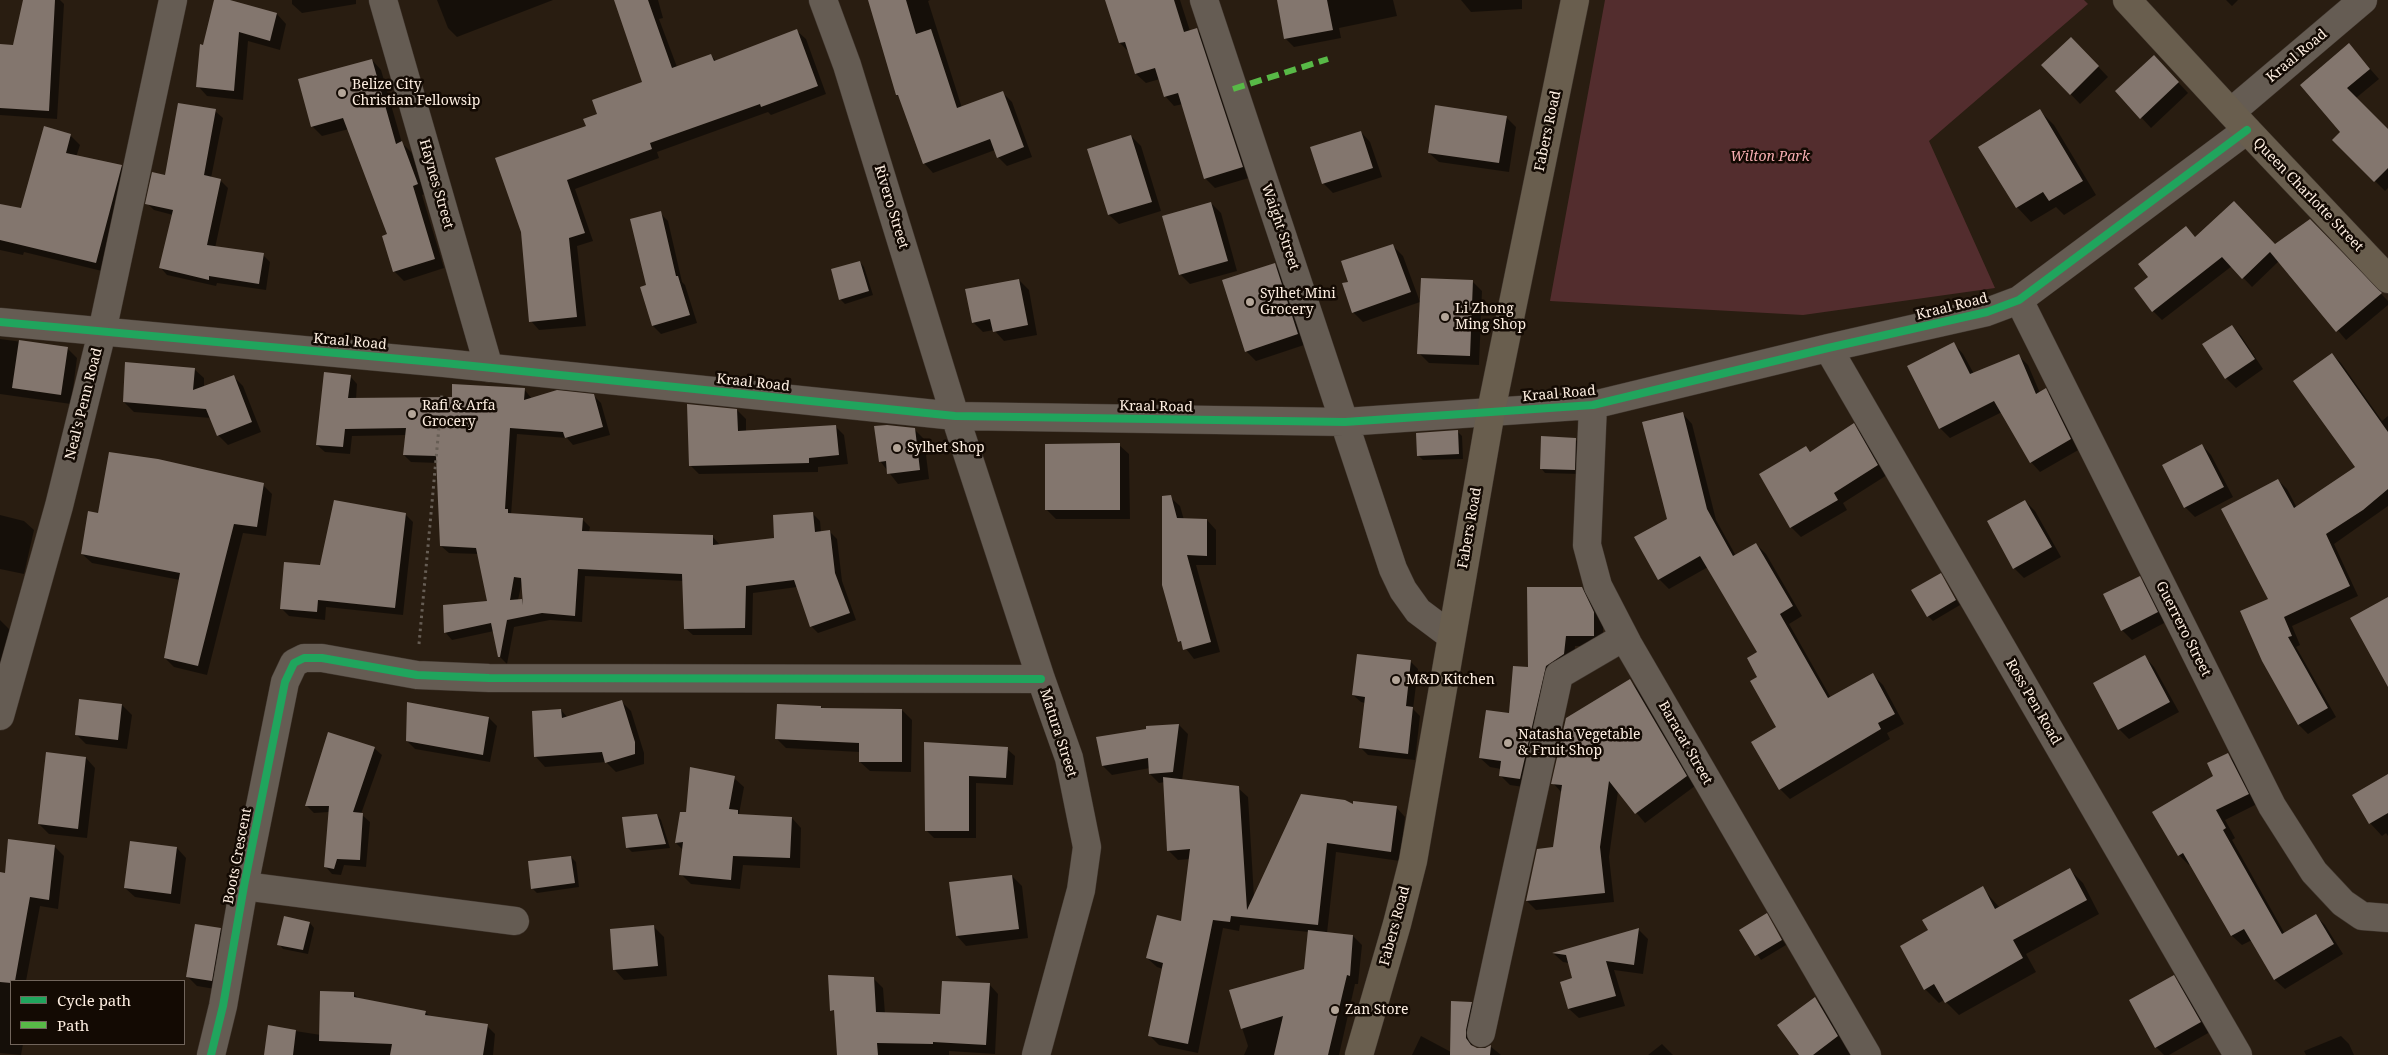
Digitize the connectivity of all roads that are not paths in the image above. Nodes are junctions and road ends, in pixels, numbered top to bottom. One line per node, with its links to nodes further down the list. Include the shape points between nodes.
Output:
1 (173, 0): 12 (street, Neal's Penn Road)
2 (383, 0): 14 (street, Haynes Street)
3 (823, 0): 17 (street, Rivero Street, via 847,65)
4 (1204, 0): 18 (street, Waight Street)
5 (1576, 0): 16 (main road, Fabers Road)
6 (2127, 0): 8 (main road, Queen Charlotte Street)
7 (2363, 0): 8 (street, Kraal Road)
8 (2239, 121): 9 (main road, Queen Charlotte Street); 10 (street, Kraal Road)
9 (2388, 279)
10 (2019, 300): 13 (street, Kraal Road, via 1987,312); 24 (street, Guerrero Street, via 2272,806 2314,872 2343,902 2362,916)
11 (0, 322): 12 (street, Kraal Road)
12 (102, 332): 14 (street, Kraal Road); 22 (street, Neal's Penn Road, via 59,506)
13 (1828, 348): 15 (street, Kraal Road); 31 (street, Ross Pen Road)
14 (489, 368): 17 (street, Kraal Road)
15 (1593, 406): 16 (street, Kraal Road); 20 (street, Baracat Street, via 1588,545 1598,586)
16 (1491, 412): 18 (street, Kraal Road); 19 (main road, Fabers Road)
17 (955, 416): 18 (street, Kraal Road); 21 (street, Matura Street)
18 (1345, 422): 19 (street, Waight Street, via 1393,569 1403,590 1418,611)
19 (1450, 635): 29 (main road, Fabers Road, via 1413,860)
20 (1624, 637): 26 (street, via 1559,675); 30 (street, Baracat Street)
21 (1040, 679): 23 (street, Boots Crescent, via 489,678 417,675 322,658 304,658 294,663 285,682); 28 (street, Matura Street, via 1069,758 1087,847 1081,890)
22 (0, 716)
23 (244, 886): 25 (street); 27 (street, Boots Crescent, via 223,1006)
24 (2388, 918)
25 (515, 921)
26 (1481, 1033)
27 (210, 1055)
28 (1036, 1055)
29 (1359, 1055)
30 (1867, 1055)
31 (2238, 1055)

